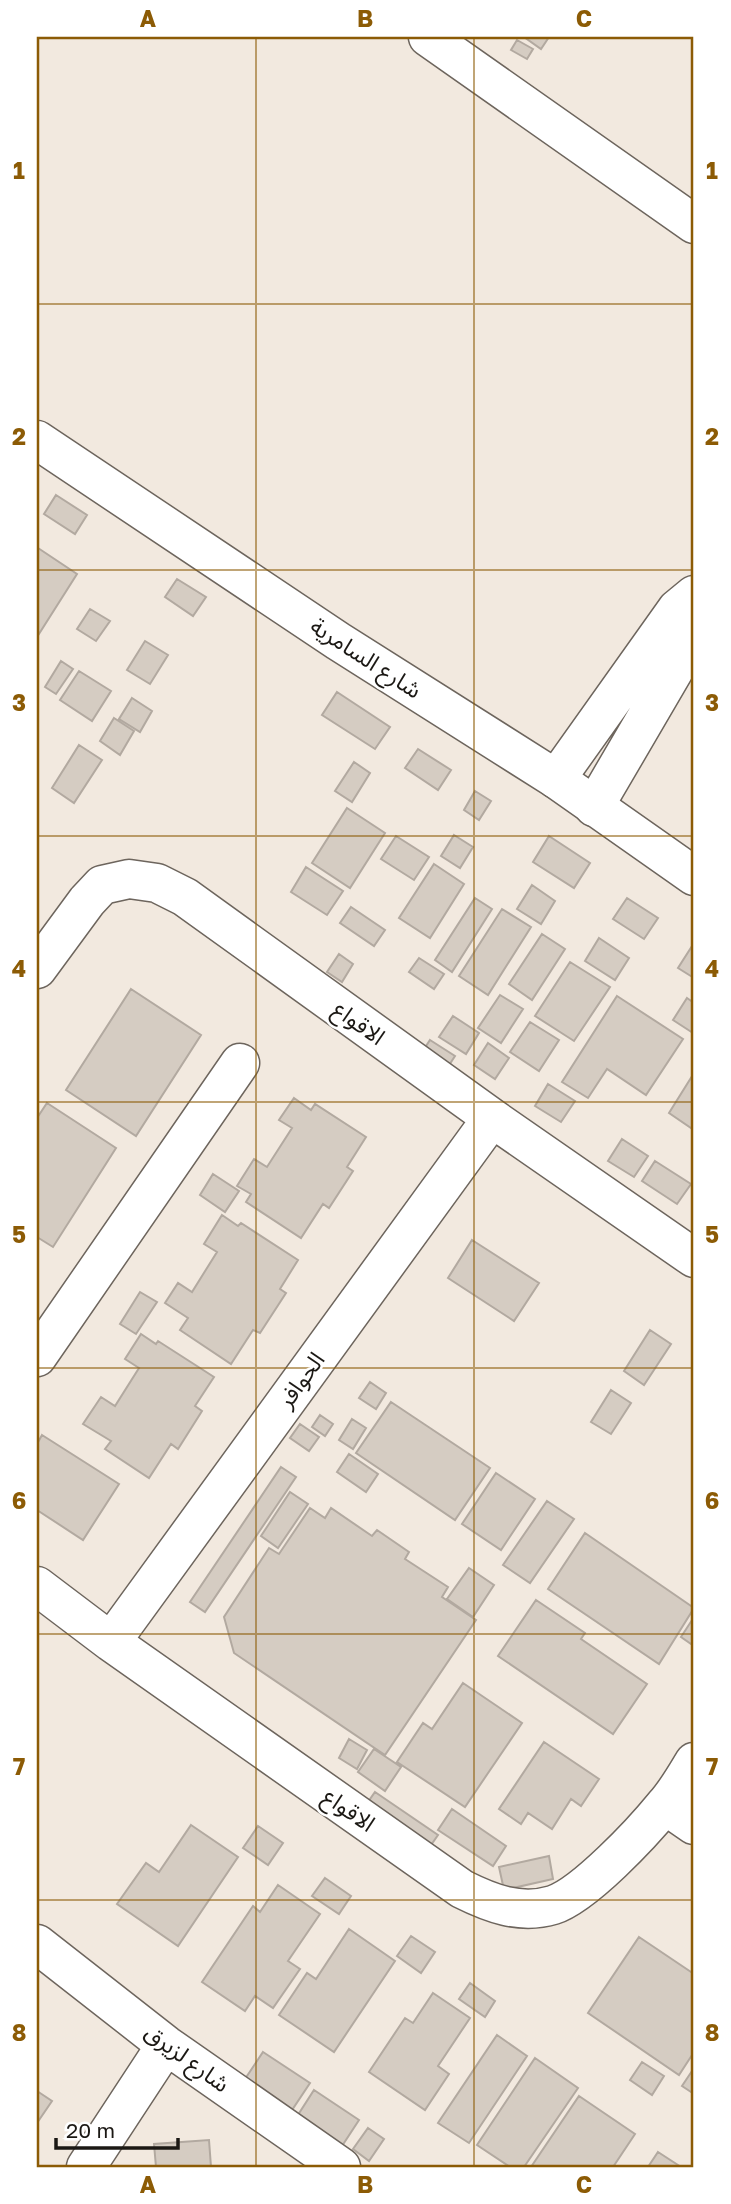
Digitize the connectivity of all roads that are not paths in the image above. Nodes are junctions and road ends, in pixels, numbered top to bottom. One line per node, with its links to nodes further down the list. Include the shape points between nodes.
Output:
1 (428, 37): 2 (street)
2 (694, 224)
3 (37, 440): 6 (street, شارع السامرية, via 338,641)
4 (694, 595): 6 (street, via 677,610)
5 (694, 636): 7 (street)
6 (556, 779): 7 (street, شارع السامرية)
7 (594, 807): 8 (street, شارع السامرية)
8 (694, 876)
9 (37, 969): 11 (street, الاقواع, via 102,885 129,879 158,883 185,897)
10 (240, 1063): 13 (street)
11 (492, 1118): 12 (street, الاقواع); 15 (street, الحوافر)
12 (694, 1258)
13 (37, 1357)
14 (37, 1586): 15 (street, الاقواع)
15 (111, 1642): 17 (street, الاقواع, via 461,1889 493,1905 523,1909 553,1905 583,1890)
16 (694, 1762): 17 (street, الاقواع)
17 (680, 1815)
18 (37, 1944): 19 (street, شارع لزيرق)
19 (166, 2045): 20 (street); 21 (street, شارع لزيرق)
20 (86, 2167)
21 (341, 2167)

